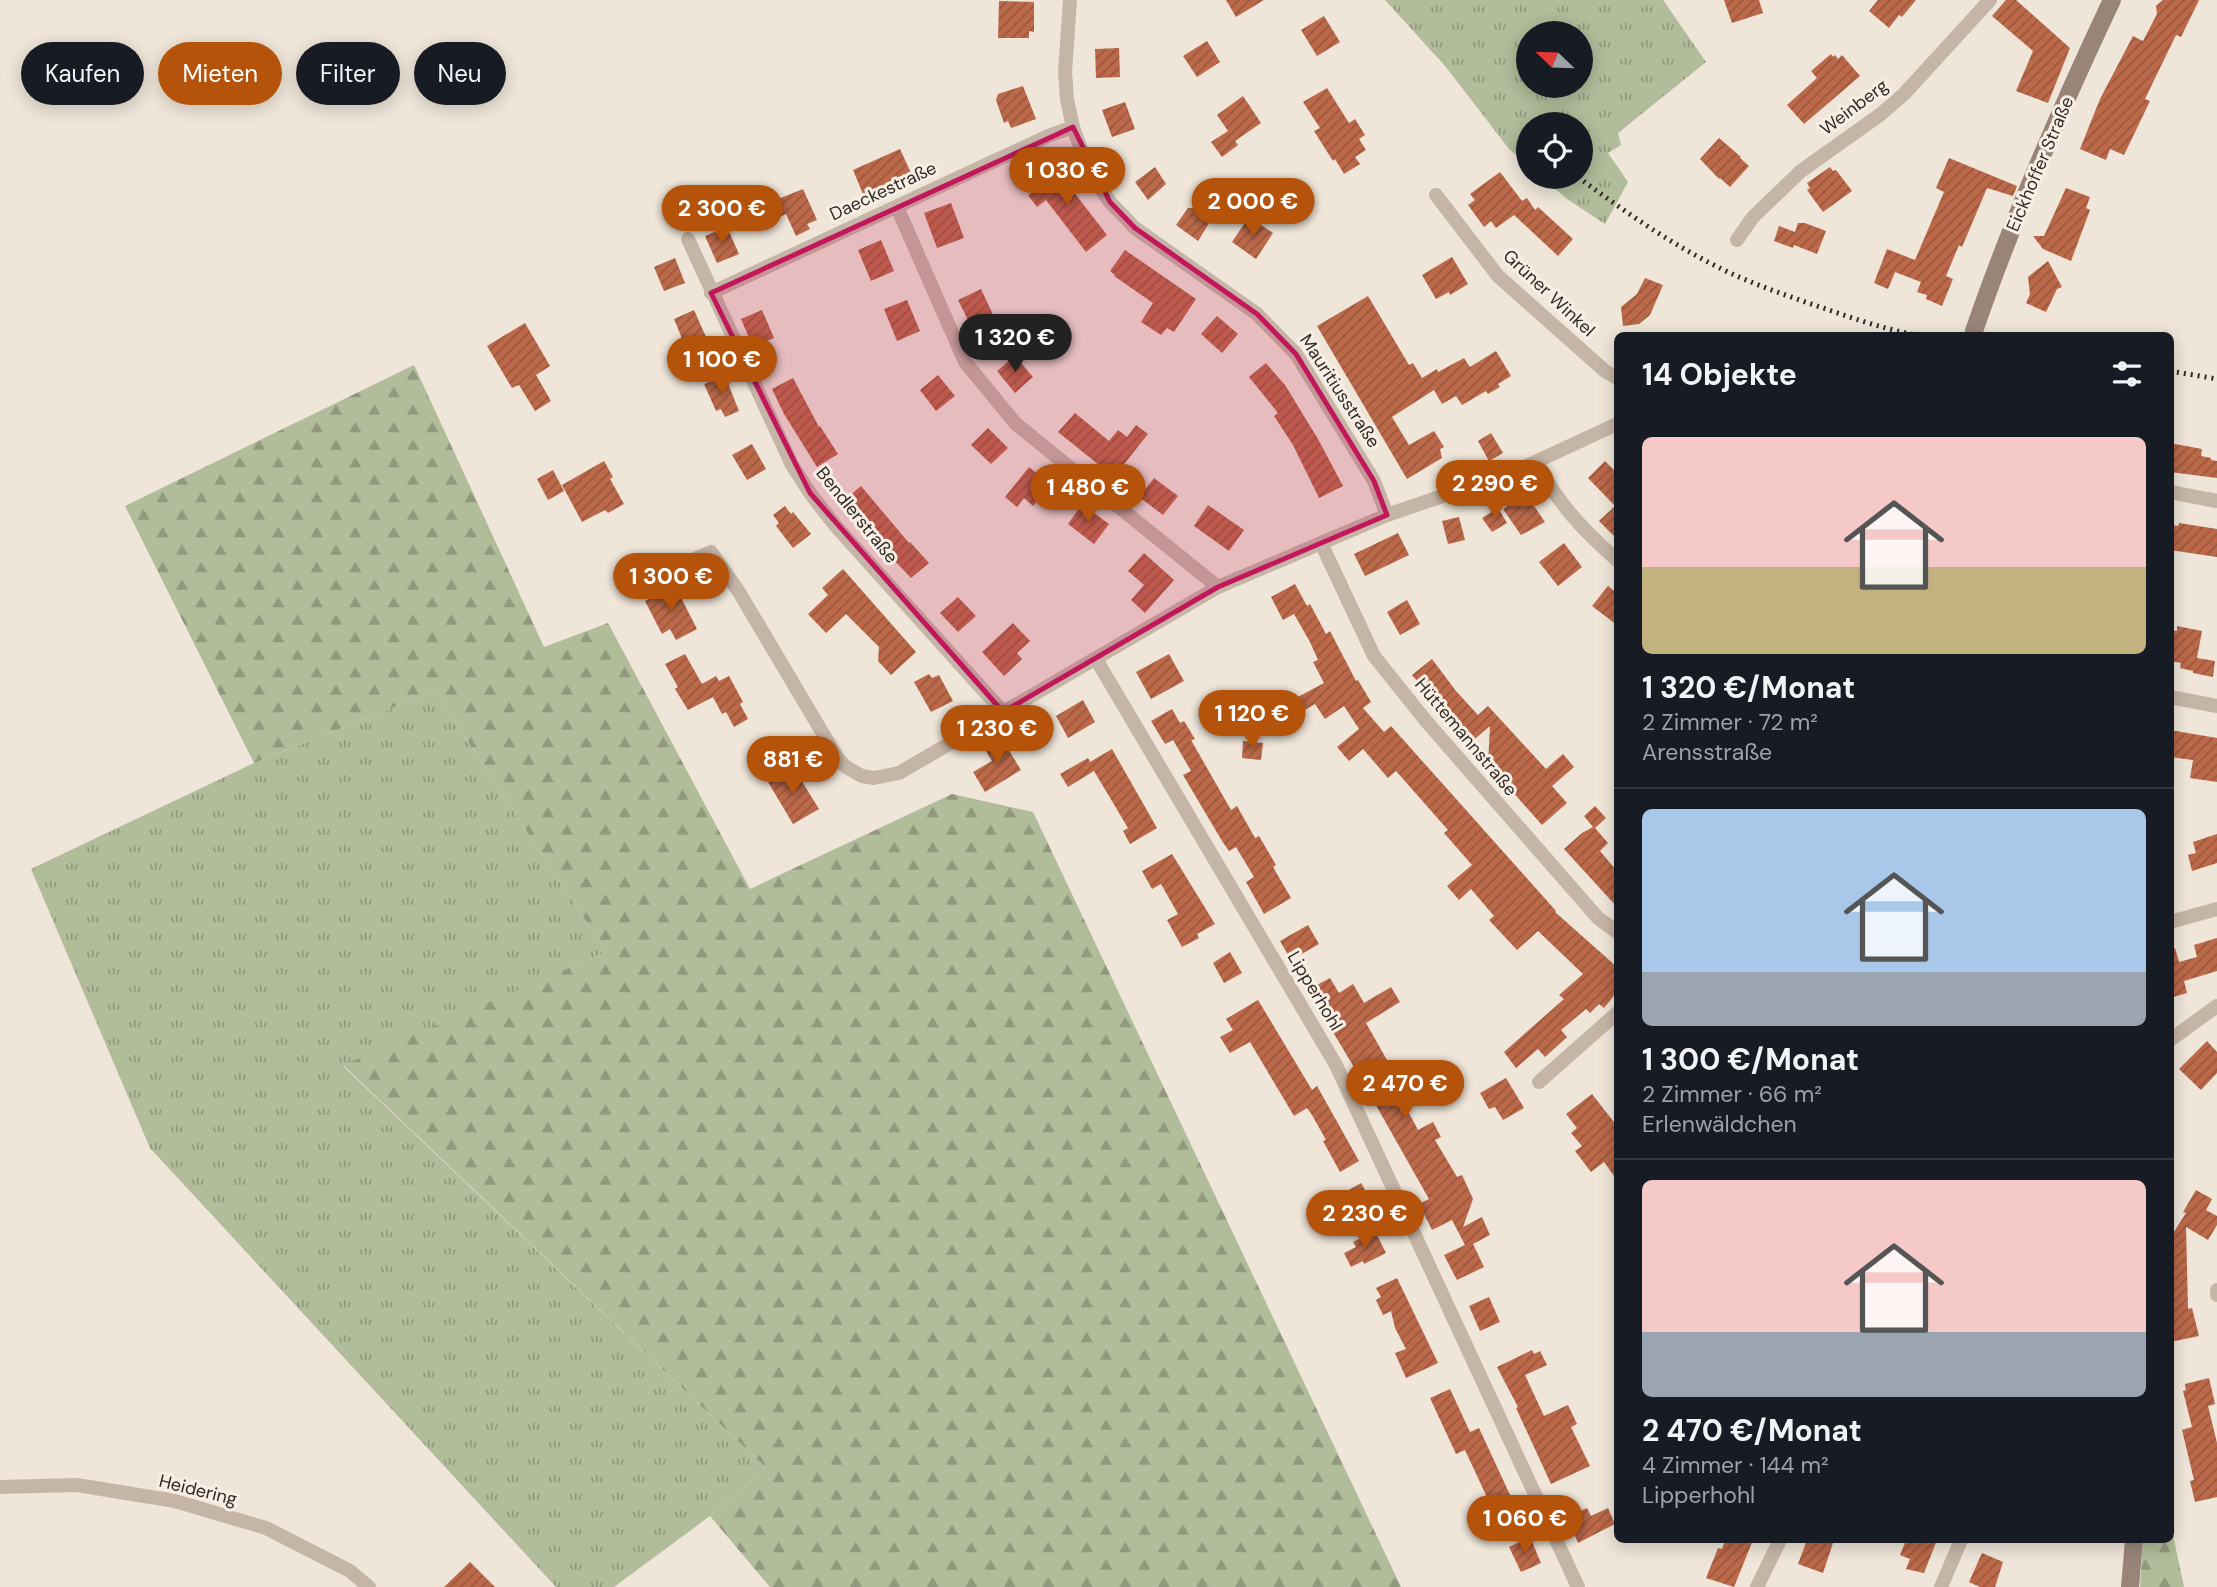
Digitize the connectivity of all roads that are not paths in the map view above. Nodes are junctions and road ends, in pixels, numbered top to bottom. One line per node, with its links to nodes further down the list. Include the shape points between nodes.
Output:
1 (1070, 0): 4 (street, Mauritiusstraße, via 1065,72)
2 (1990, 0): 8 (street, Weinberg, via 1904,94 1795,177 1753,217)
3 (2112, 0): 10 (main road, Eickhoffer Straße, via 1998,260)
4 (1073, 127): 6 (street, Daeckestraße); 16 (street, Mauritiusstraße, via 1092,173 1110,202 1135,228 1256,314 1296,354 1374,481)
5 (1436, 195): 11 (street, Grüner Winkel, via 1498,276)
6 (897, 206): 9 (street, Daeckestraße); 20 (street, via 965,362 1016,424)
7 (688, 239): 9 (street, Bendlerstraße)
8 (1737, 240)
9 (711, 293): 24 (street, Bendlerstraße, via 792,465 810,493)
10 (1973, 331)
11 (1614, 376)
12 (1614, 425): 13 (street)
13 (1537, 462): 16 (street); 18 (street, via 1581,528)
14 (2174, 493): 15 (street)
15 (2217, 500)
16 (1387, 515): 17 (street)
17 (1321, 543): 20 (street); 27 (street, Hüttemannstraße, via 1374,656 1598,918)
18 (1614, 558)
19 (656, 576): 24 (street, via 711,552 838,758 862,776 899,773)
20 (1218, 587): 21 (street)
21 (1096, 659): 24 (street); 37 (street, Lipperhohl, via 1336,1065)
22 (2174, 697): 23 (street)
23 (2217, 706)
24 (1003, 712)
25 (2217, 909): 26 (street)
26 (2174, 921)
27 (1614, 930)
28 (2217, 1006): 30 (street)
29 (1614, 1016): 31 (street)
30 (2174, 1037)
31 (1539, 1082)
32 (0, 1487): 36 (street, Heidering, via 77,1485 175,1501 266,1528 350,1572)
33 (1779, 1543): 38 (street)
34 (1960, 1543): 39 (street)
35 (2134, 1543): 40 (main road)
36 (369, 1587)
37 (1578, 1587)
38 (1757, 1587)
39 (1941, 1587)
40 (2130, 1587)

